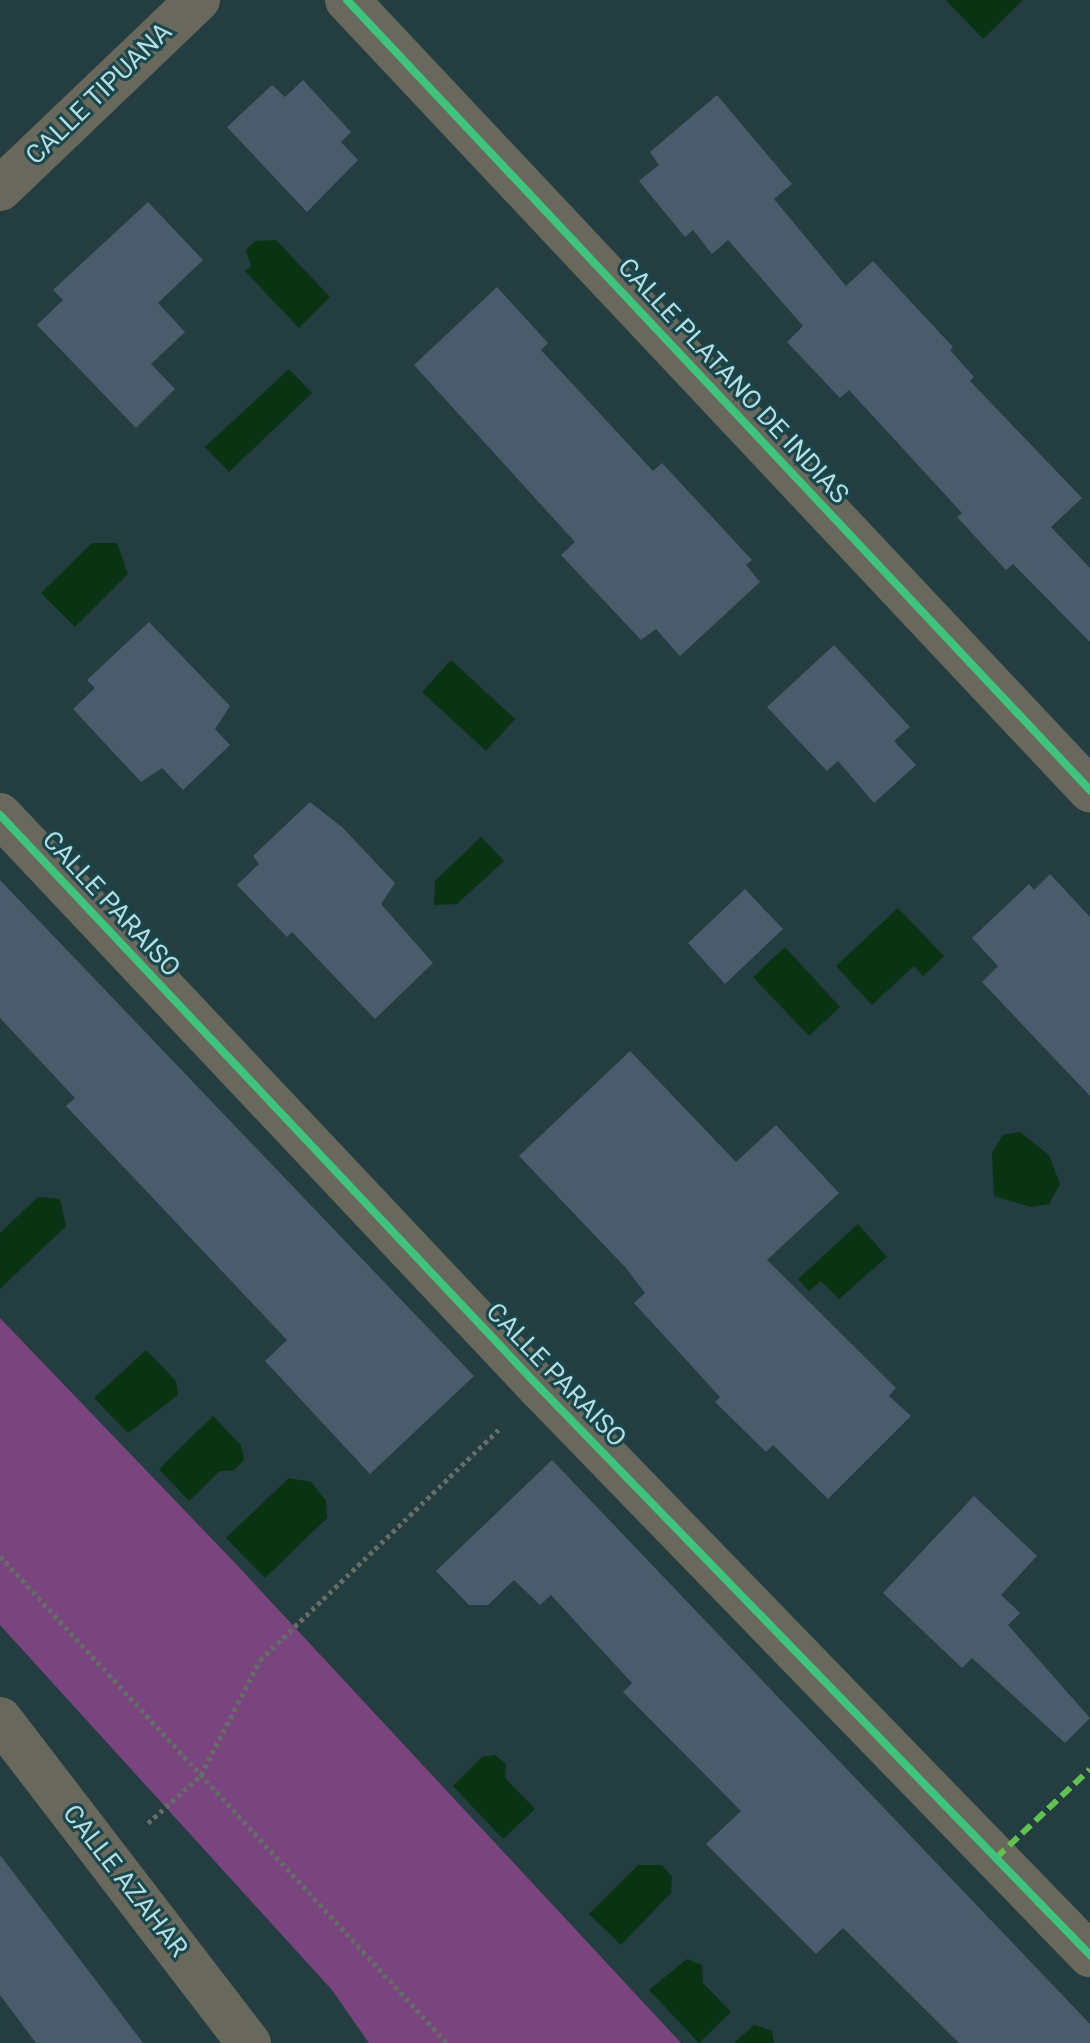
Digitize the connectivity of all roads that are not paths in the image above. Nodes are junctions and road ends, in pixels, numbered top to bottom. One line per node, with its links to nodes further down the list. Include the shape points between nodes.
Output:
1 (198, 0): 3 (street, CALLE TIPUANA)
2 (347, 0): 4 (street, CALLE PLATANO DE INDIAS)
3 (0, 189)
4 (1090, 790)
5 (0, 815): 7 (street, CALLE PARAISO, via 541,1389)
6 (0, 1719): 8 (street, CALLE AZAHAR)
7 (1090, 1955)
8 (249, 2043)

